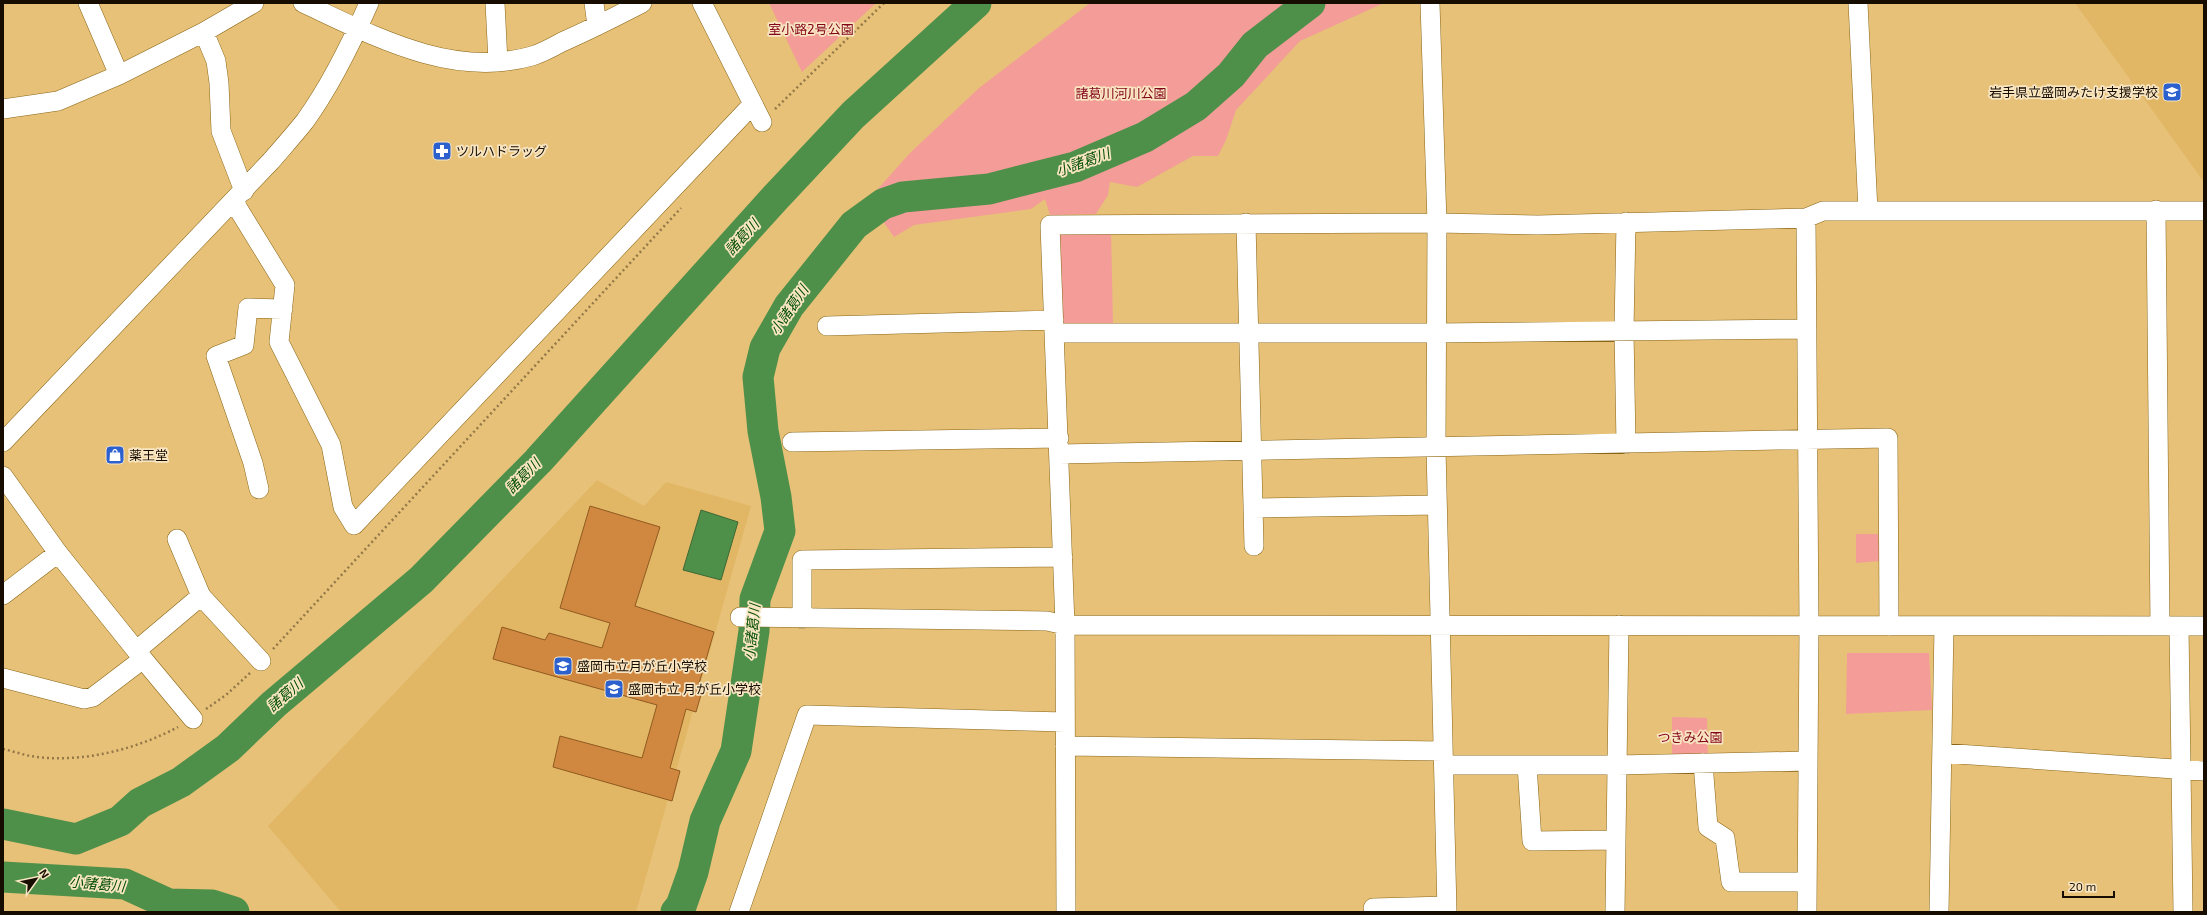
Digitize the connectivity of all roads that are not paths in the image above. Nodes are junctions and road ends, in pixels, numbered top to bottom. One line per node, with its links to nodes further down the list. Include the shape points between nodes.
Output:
1 (88, 3): 15 (street)
2 (254, 3): 13 (street)
3 (303, 3): 12 (street)
4 (369, 3): 12 (street)
5 (495, 3): 14 (street)
6 (594, 3): 11 (street)
7 (642, 3): 11 (street)
8 (702, 3): 16 (street)
9 (1430, 3): 26 (street)
10 (1858, 3): 22 (street)
11 (597, 26): 14 (street, via 532,56)
12 (358, 29): 14 (street, via 430,56 471,63); 19 (street, via 328,86 304,121)
13 (204, 32): 15 (street); 19 (street, via 216,61 221,131)
14 (498, 62)
15 (119, 75): 17 (street, via 58,101)
16 (752, 105): 18 (street); 27 (street, via 354,525 343,507 331,445 279,342)
17 (3, 108)
18 (762, 122)
19 (239, 196): 27 (street, via 285,286); 35 (street)
20 (2156, 210): 21 (street); 22 (street); 59 (street)
21 (2204, 210)
22 (1868, 211): 23 (street, via 1823,211)
23 (1806, 218): 24 (street); 30 (street)
24 (1626, 222): 26 (street, via 1538,225); 31 (street)
25 (1246, 223): 26 (street); 29 (street, via 1050,225); 32 (street)
26 (1437, 223): 33 (street)
27 (283, 309): 42 (street, via 248,308 244,345 216,356 253,463)
28 (827, 326): 29 (street)
29 (1054, 327): 32 (street); 38 (street)
30 (1806, 329): 31 (street); 34 (street)
31 (1624, 331): 33 (street); 37 (street)
32 (1249, 333): 33 (street); 40 (street)
33 (1437, 333): 39 (street)
34 (1807, 440): 37 (street); 56 (street); 57 (street, via 1888,438)
35 (3, 442)
36 (792, 442): 38 (street)
37 (1626, 444): 39 (street)
38 (1059, 446): 40 (street); 48 (street)
39 (1436, 448): 40 (street); 43 (street)
40 (1252, 451): 44 (street)
41 (3, 476): 47 (street)
42 (259, 489)
43 (1437, 505): 44 (street); 54 (street)
44 (1253, 508): 46 (street)
45 (177, 539): 50 (street)
46 (1254, 546)
47 (58, 554): 49 (street); 62 (street)
48 (1063, 558): 52 (street, via 802,560); 53 (street)
49 (3, 595)
50 (201, 596): 62 (street); 63 (street)
51 (740, 617): 52 (street)
52 (802, 619): 53 (street, via 1047,621)
53 (1065, 625): 54 (street); 66 (street)
54 (1441, 625): 55 (street); 69 (street)
55 (1619, 625): 56 (street); 73 (street)
56 (1809, 626): 57 (street); 70 (street)
57 (1889, 626): 58 (street)
58 (1944, 626): 59 (street); 68 (street)
59 (2160, 626): 60 (street)
60 (2179, 626): 61 (street); 74 (street)
61 (2204, 626)
62 (140, 655): 64 (street, via 93,697 84,700); 65 (street)
63 (261, 661)
64 (3, 678)
65 (193, 719)
66 (1065, 722): 67 (street); 80 (street, via 807,715)
67 (1065, 746): 69 (street); 81 (street)
68 (1942, 753): 74 (street); 84 (street)
69 (1444, 758): 72 (street); 79 (street)
70 (1808, 761): 71 (street); 77 (street)
71 (1703, 763): 73 (street); 77 (street, via 1708,827 1725,838 1731,882)
72 (1527, 765): 73 (street); 76 (street, via 1532,841)
73 (1617, 765): 76 (street)
74 (2182, 770): 75 (street); 85 (street)
75 (2204, 771)
76 (1616, 840): 82 (street)
77 (1807, 882): 83 (street)
78 (1373, 908): 79 (street)
79 (1446, 909)
80 (739, 912)
81 (1066, 912)
82 (1615, 912)
83 (1807, 912)
84 (1939, 912)
85 (2183, 912)

